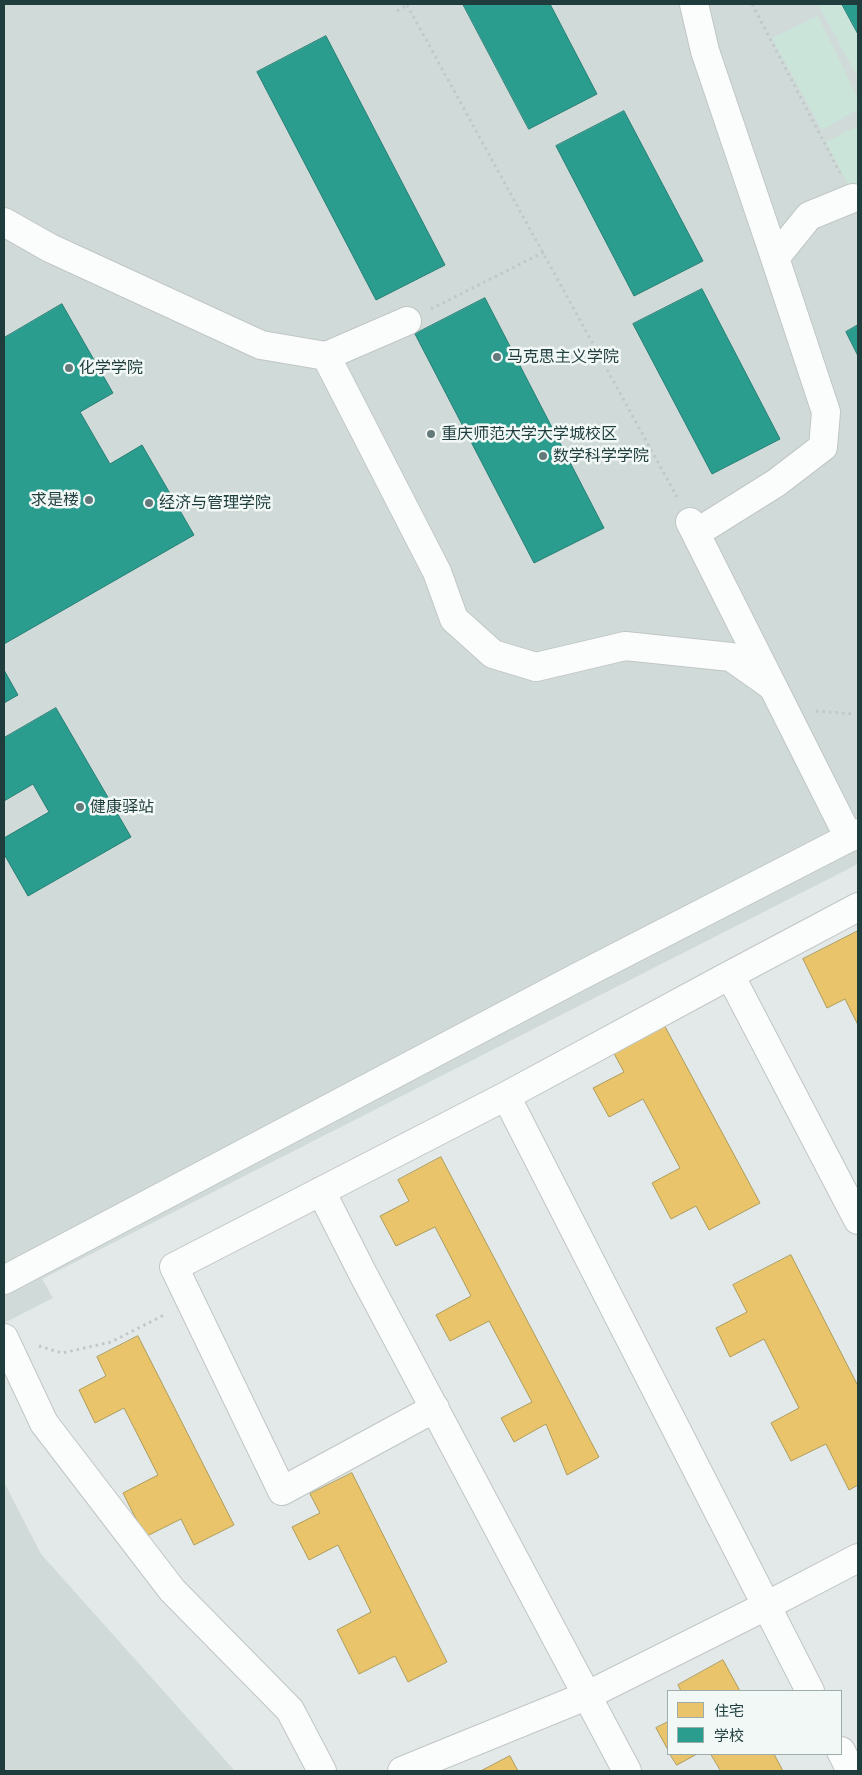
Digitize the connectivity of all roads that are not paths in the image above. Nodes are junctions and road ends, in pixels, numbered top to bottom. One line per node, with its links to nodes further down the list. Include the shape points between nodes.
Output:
1 (694, 4): 4 (lane, via 705,50)
2 (853, 198): 4 (lane, via 809,216)
3 (5, 225): 6 (lane, via 260,345)
4 (775, 258): 7 (lane, via 826,412 823,447 776,483 693,528)
5 (407, 320): 6 (lane)
6 (326, 356): 7 (lane, via 437,572 454,619 493,654 536,667 625,646 731,658)
7 (772, 686): 8 (lane)
8 (854, 835): 14 (lane)
9 (858, 907): 10 (lane)
10 (730, 975): 11 (lane); 13 (lane)
11 (506, 1096): 12 (lane); 18 (lane)
12 (321, 1191): 16 (lane); 16 (lane, via 174,1267 282,1491)
13 (858, 1220)
14 (4, 1280)
15 (4, 1338): 22 (lane, via 44,1423 172,1590 290,1710)
16 (435, 1408): 20 (lane)
17 (858, 1558): 18 (lane)
18 (766, 1606): 19 (lane); 20 (lane)
19 (809, 1690)
20 (586, 1696): 23 (lane); 24 (lane)
21 (842, 1753): 25 (lane)
22 (322, 1771)
23 (402, 1771)
24 (627, 1771)
25 (851, 1771)

